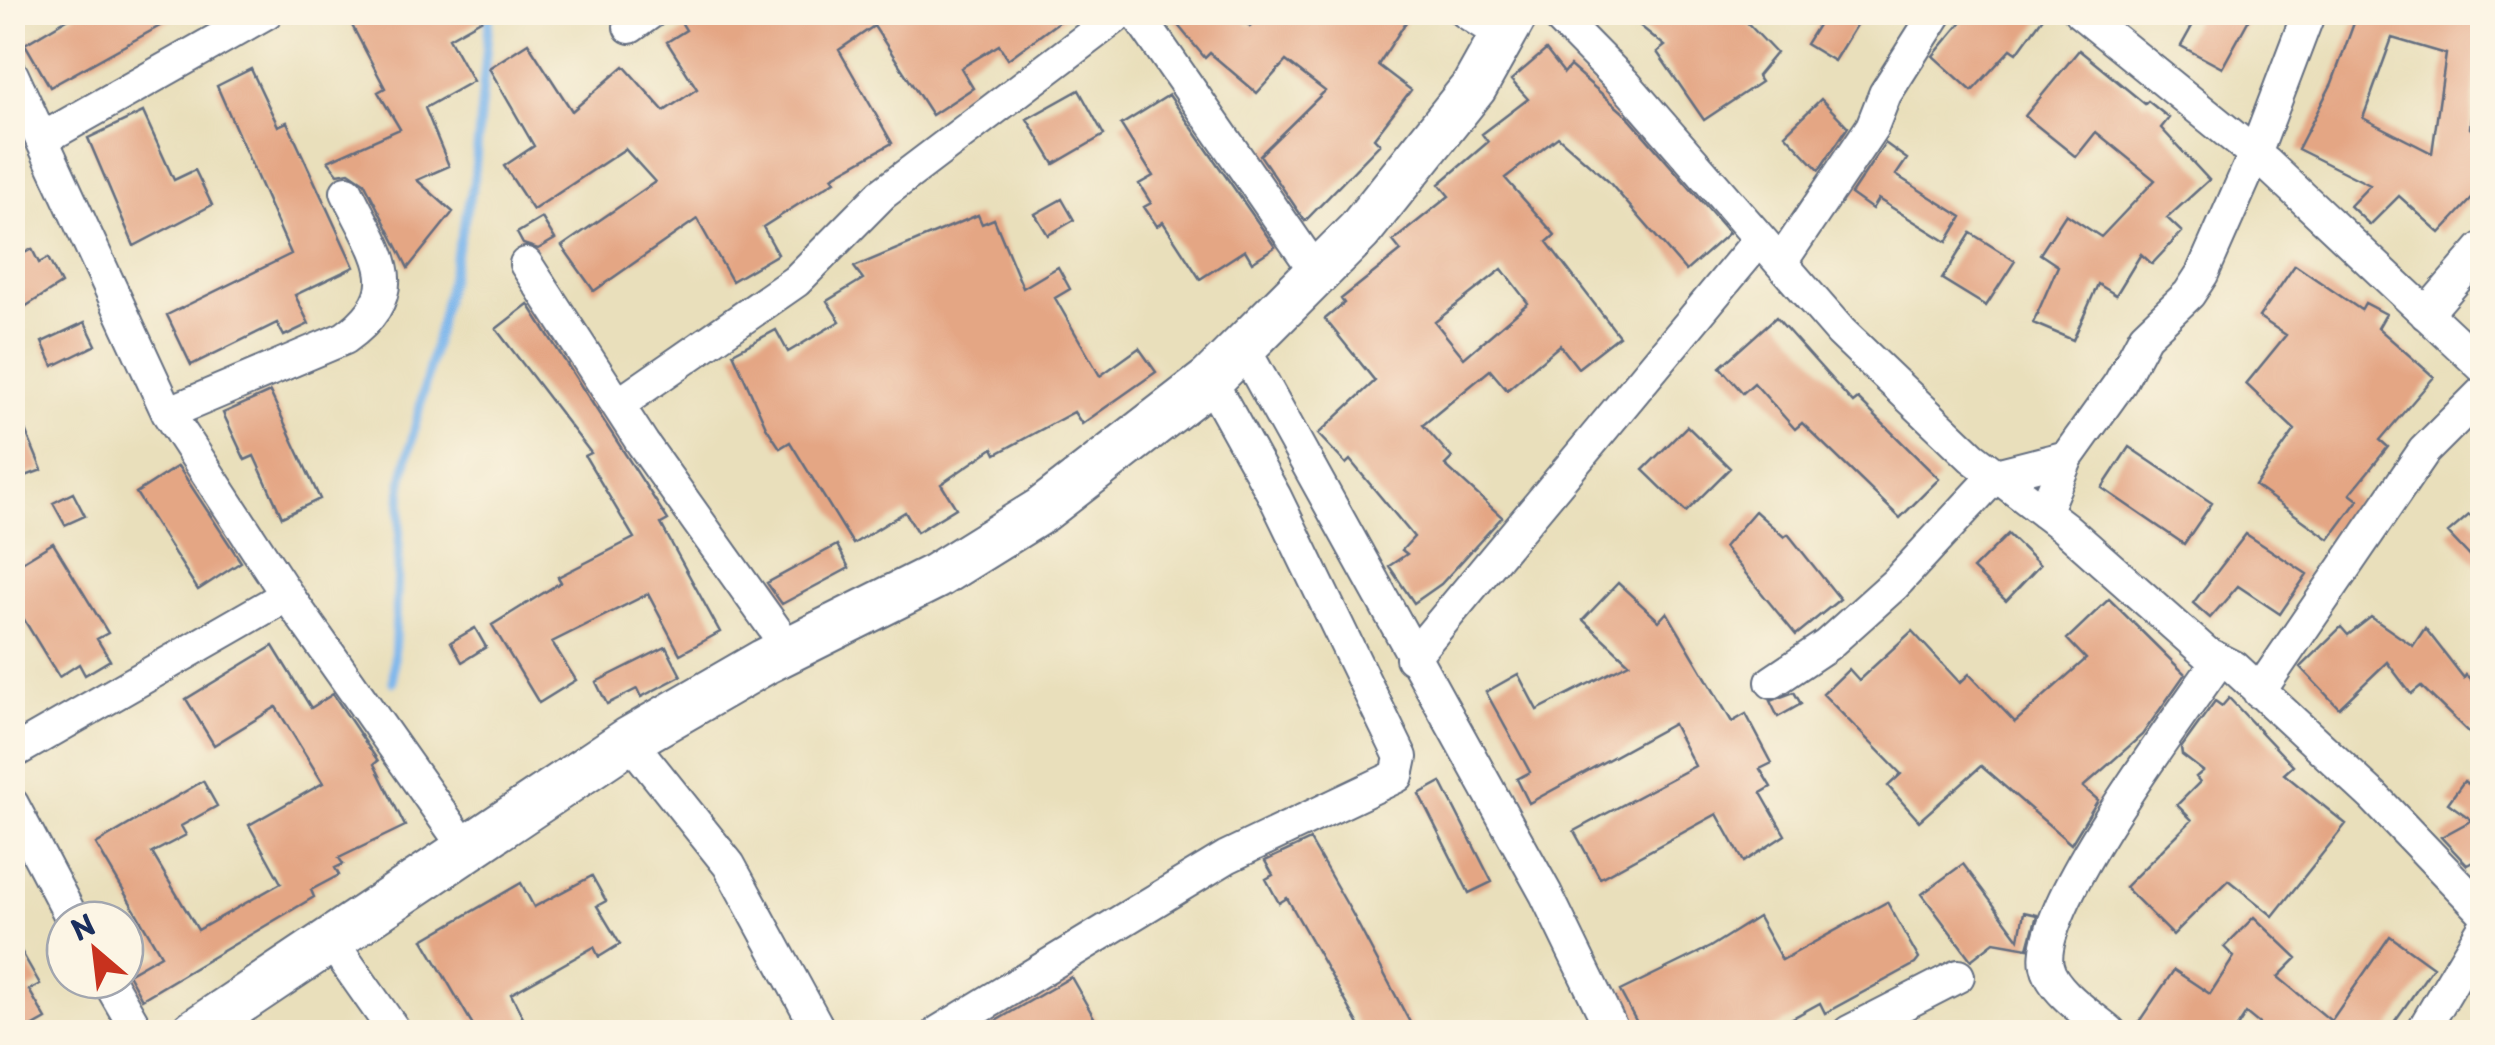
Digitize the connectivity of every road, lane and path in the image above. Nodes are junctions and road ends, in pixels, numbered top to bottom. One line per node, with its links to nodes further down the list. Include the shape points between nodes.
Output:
1 (268, 12): 10 (street)
2 (1122, 12): 22 (street, via 882,194 796,281)
3 (1136, 12): 16 (street)
4 (1554, 12): 14 (street)
5 (1937, 12): 14 (street, via 1885,94 1872,128)
6 (2080, 12): 11 (street)
7 (2310, 12): 11 (street)
8 (1495, 20): 16 (street, via 1462,102 1359,231)
9 (12, 75): 10 (street)
10 (44, 138): 23 (street)
11 (2255, 154): 17 (street); 24 (street, via 2202,274 2145,336)
12 (347, 192): 23 (street, via 386,277 383,298 345,338)
13 (2482, 249): 17 (street)
14 (1771, 251): 25 (street, via 1841,332); 29 (street)
15 (526, 264): 22 (street)
16 (1317, 272): 18 (street)
17 (2426, 314): 19 (street)
18 (1243, 347): 20 (street); 29 (street)
19 (2482, 366)
20 (1210, 380): 28 (street, via 1042,510 936,576); 47 (street, via 1401,756 1397,776 1227,856)
21 (2482, 393): 32 (street, via 2424,451)
22 (618, 405): 28 (street)
23 (168, 414): 27 (street)
24 (2067, 457): 25 (street); 26 (street)
25 (1996, 475): 26 (street); 31 (street, via 1894,584 1827,645)
26 (2044, 512): 30 (street)
27 (286, 596): 34 (street); 36 (street)
28 (789, 649): 33 (street)
29 (1412, 658): 48 (street, via 1546,894)
30 (2219, 660): 32 (street); 50 (street, via 2072,876 2046,954 2047,970 2059,986)
31 (1772, 682)
32 (2259, 692): 38 (street, via 2372,795)
33 (629, 740): 36 (street); 46 (street, via 729,865)
34 (12, 753)
35 (12, 804): 37 (street)
36 (467, 850): 40 (street)
37 (62, 900)
38 (2482, 910)
39 (2482, 931): 51 (street)
40 (332, 941): 44 (street); 45 (street)
41 (1958, 976): 49 (street)
42 (120, 1000): 43 (street)
43 (138, 1032)
44 (194, 1032)
45 (395, 1032)
46 (820, 1032)
47 (939, 1032)
48 (1613, 1032)
49 (1849, 1032)
50 (2110, 1032)
51 (2422, 1032)

